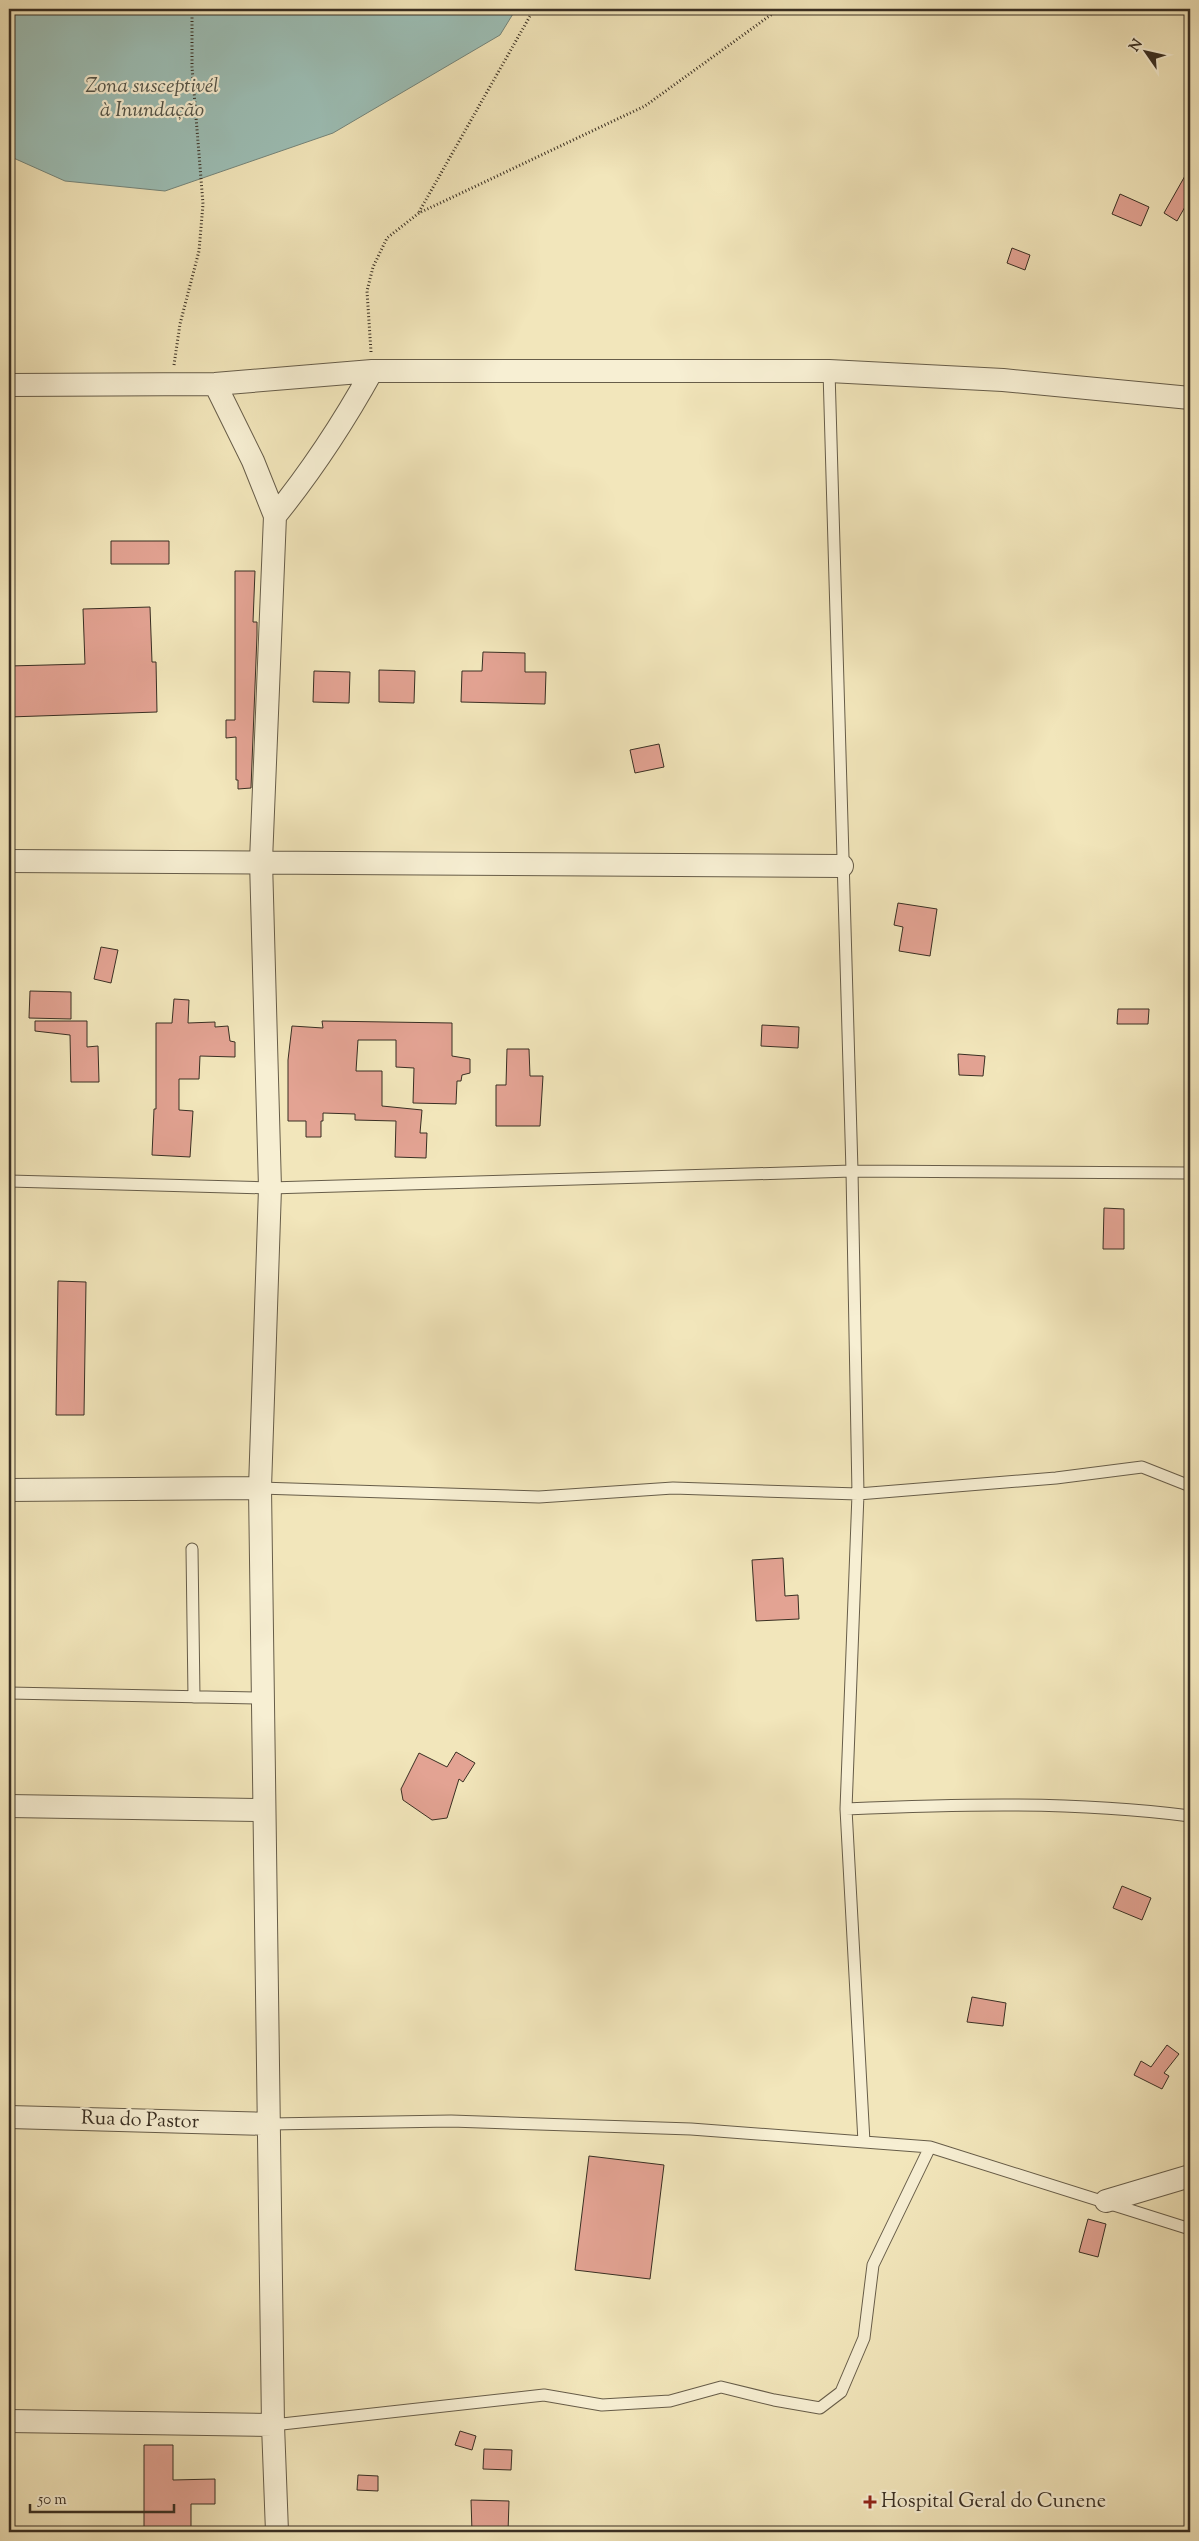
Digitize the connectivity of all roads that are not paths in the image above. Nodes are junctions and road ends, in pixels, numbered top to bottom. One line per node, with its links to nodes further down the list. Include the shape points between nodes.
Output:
1 (372, 370): 2 (street); 3 (street); 6 (street, via 312,470)
2 (828, 371): 5 (street, via 1003,380); 9 (lane)
3 (215, 384): 4 (street); 6 (street, via 253,461)
4 (9, 385)
5 (1190, 398)
6 (275, 516): 8 (street)
7 (9, 861): 8 (street)
8 (261, 861): 9 (street); 13 (street)
9 (842, 866): 10 (lane)
10 (852, 1171): 11 (lane); 13 (lane); 17 (lane)
11 (1190, 1173)
12 (9, 1181): 13 (lane)
13 (270, 1188): 15 (street)
14 (1190, 1486): 17 (lane, via 1142,1467 1056,1478)
15 (260, 1488): 16 (street); 17 (lane, via 539,1497 673,1488); 21 (street)
16 (9, 1490)
17 (858, 1494): 23 (lane)
18 (192, 1550): 20 (lane)
19 (9, 1694): 20 (lane)
20 (194, 1697): 21 (lane)
21 (262, 1698): 24 (street)
22 (9, 1806): 24 (street)
23 (846, 1808): 25 (lane, via 983,1803 1137,1809); 28 (lane)
24 (263, 1810): 27 (street)
25 (1190, 1816)
26 (9, 2117): 27 (street, Rua do Pastor)
27 (270, 2124): 28 (lane, via 461,2122 691,2129); 34 (street)
28 (864, 2142): 29 (lane)
29 (930, 2147): 31 (lane); 34 (lane, via 873,2265 864,2338 841,2392 820,2408 721,2387 670,2401 602,2405 544,2395)
30 (1190, 2176): 31 (street)
31 (1106, 2201): 32 (lane)
32 (1190, 2229)
33 (9, 2421): 34 (street)
34 (273, 2424): 35 (street)
35 (277, 2532)

